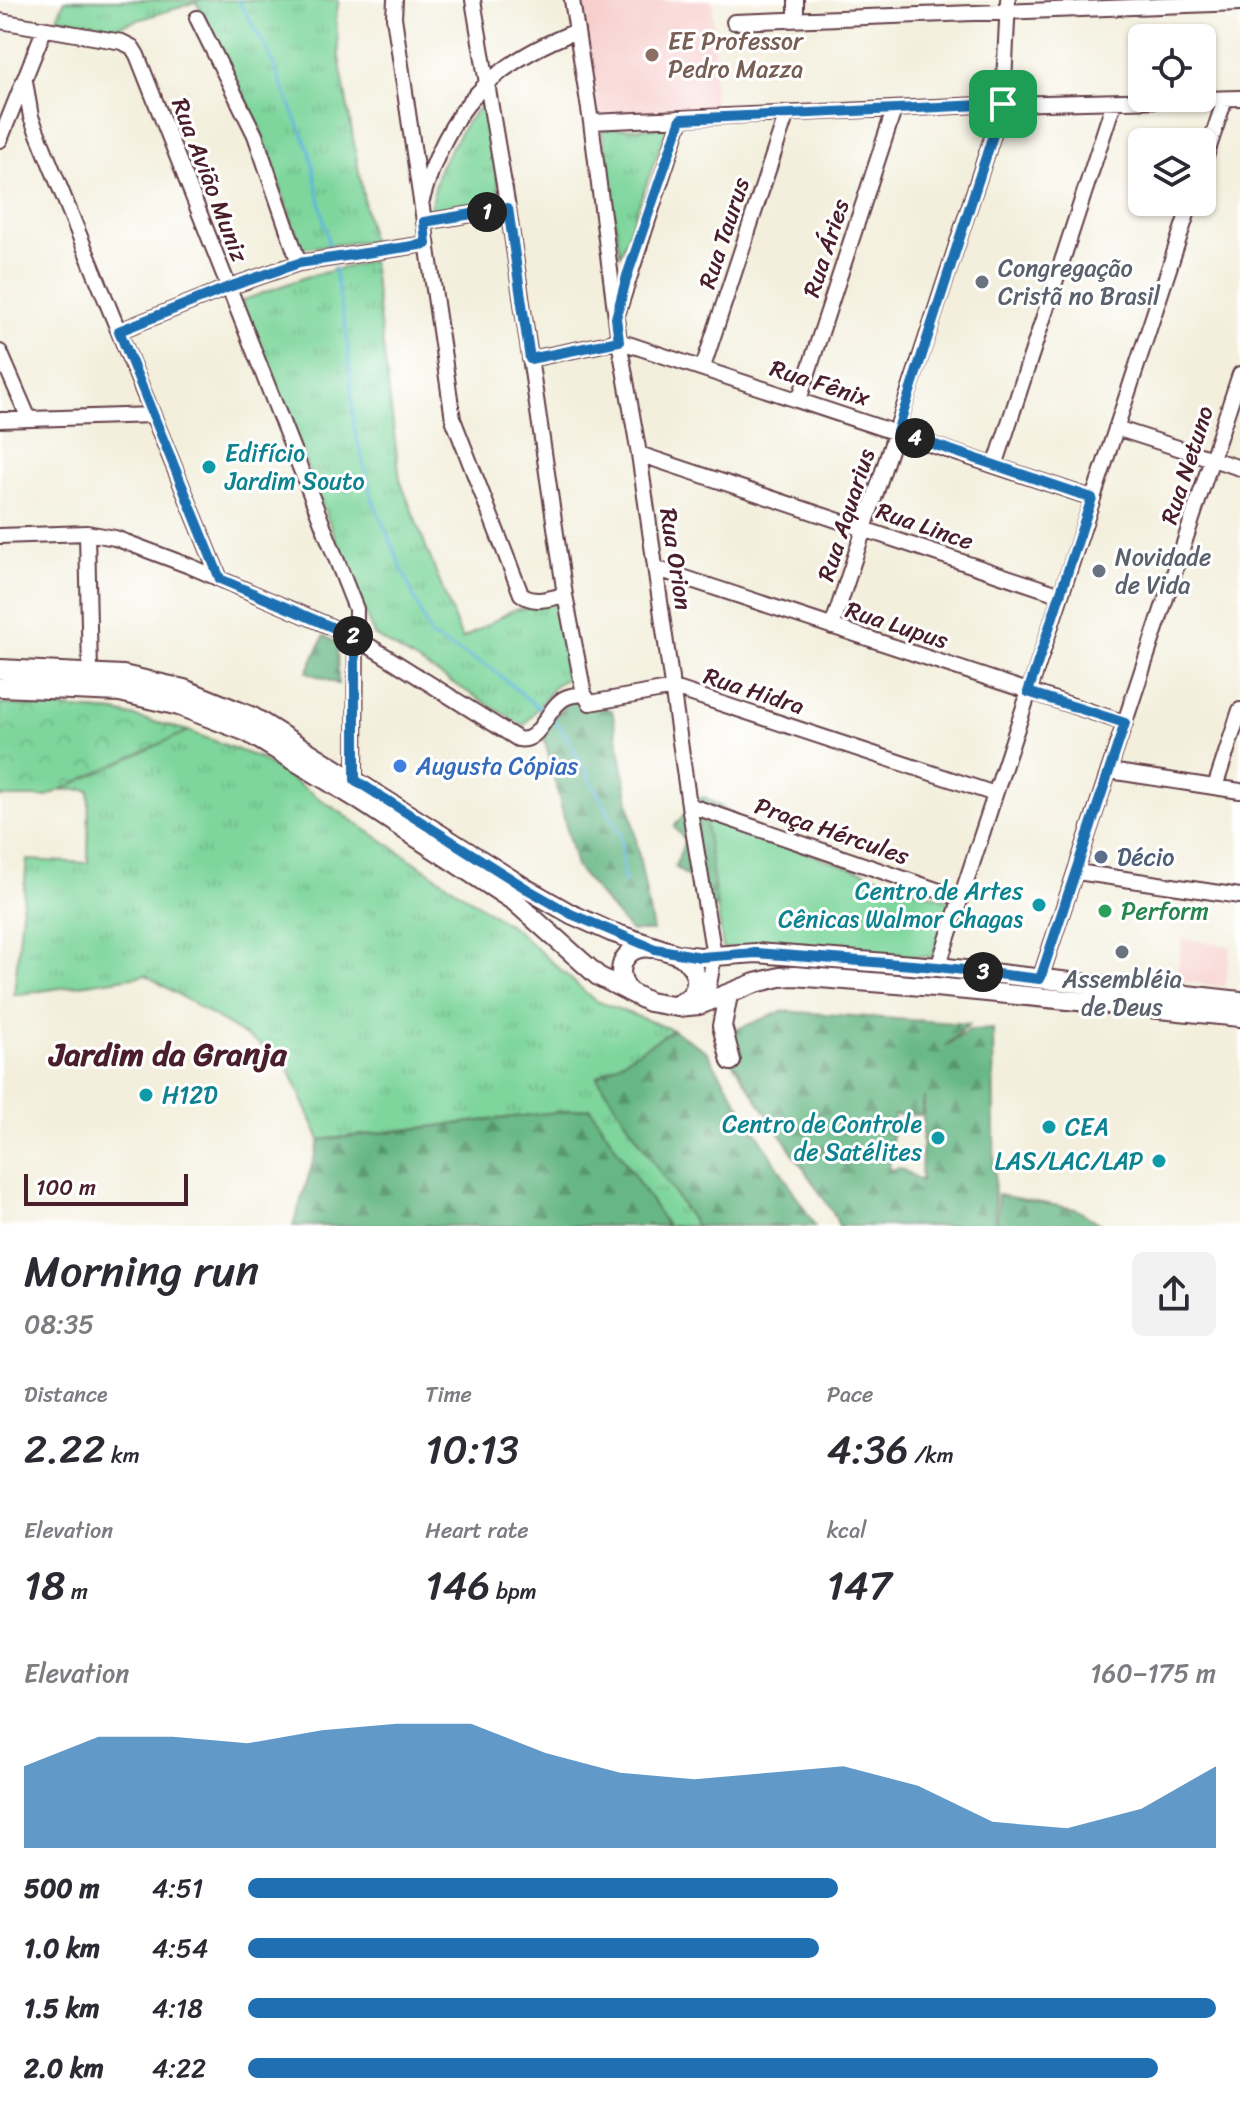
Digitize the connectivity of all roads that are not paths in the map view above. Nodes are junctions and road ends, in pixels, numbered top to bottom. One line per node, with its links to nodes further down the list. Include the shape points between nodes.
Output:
1 (395, 0): 26 (street)
2 (473, 0): 14 (street)
3 (572, 0): 12 (street, Rua Orion)
4 (796, 0): 8 (street)
5 (1240, 3): 6 (street)
6 (1008, 6): 8 (street); 17 (street, Rua Aquarius)
7 (197, 18): 33 (street, via 255,135)
8 (796, 19): 10 (street)
9 (0, 21): 11 (street, Rua Avião Muniz)
10 (734, 22)
11 (44, 30): 13 (street); 36 (street, Rua Avião Muniz, via 132,47)
12 (577, 31): 14 (street, via 516,60); 23 (street, Rua Orion)
13 (25, 81): 20 (street); 21 (street)
14 (486, 83): 27 (street); 29 (street)
15 (1232, 98): 16 (street); 24 (street)
16 (1114, 102): 17 (street); 52 (street)
17 (1003, 104): 18 (street); 49 (street, Rua Aquarius)
18 (894, 110): 19 (street); 44 (street, Rua Áries)
19 (787, 113): 22 (street); 42 (street, Rua Taurus)
20 (10, 117): 21 (street); 25 (street)
21 (31, 117): 38 (street)
22 (681, 119): 23 (street); 35 (street)
23 (591, 122): 34 (street, Rua Orion)
24 (1216, 135)
25 (0, 140)
26 (411, 141): 27 (street); 28 (street)
27 (439, 148): 28 (street)
28 (421, 204): 31 (street)
29 (508, 208): 31 (street); 41 (street)
30 (1186, 216): 48 (street)
31 (424, 222): 32 (street)
32 (426, 244): 33 (street); 62 (street, via 453,419 512,575 527,599)
33 (299, 263): 36 (street)
34 (609, 271): 35 (street); 37 (street, Rua Orion)
35 (627, 276): 37 (street)
36 (229, 287): 38 (street); 65 (street, Rua Avião Muniz, via 356,609)
37 (616, 318): 39 (street, Rua Orion)
38 (119, 331): 45 (street)
39 (619, 341): 41 (street, Rua Fênix); 42 (street, Rua Fênix); 50 (street, Rua Orion)
40 (0, 352): 46 (street)
41 (530, 359): 62 (street)
42 (703, 367): 44 (street, Rua Fênix)
43 (1240, 374): 51 (street, Rua Netuno)
44 (799, 400): 49 (street, Rua Fênix)
45 (153, 415): 46 (street); 56 (street)
46 (29, 419): 47 (street)
47 (0, 420)
48 (1116, 428): 51 (street); 54 (street)
49 (897, 432): 52 (street, Rua Fênix); 55 (street, Rua Aquarius)
50 (639, 454): 55 (street, Rua Lince); 60 (street, Rua Orion)
51 (1211, 458): 53 (street); 73 (street, Rua Netuno)
52 (995, 466): 54 (street, Rua Fênix)
53 (1240, 468)
54 (1092, 498): 63 (street)
55 (865, 529): 63 (street, Rua Lince); 64 (street, Rua Aquarius)
56 (202, 532): 59 (street); 61 (street)
57 (87, 533): 58 (street); 59 (street); 67 (street)
58 (0, 536)
59 (192, 567): 61 (street)
60 (655, 568): 64 (street, Rua Lupus); 69 (street, Rua Orion)
61 (220, 579): 65 (street)
62 (565, 595): 71 (street)
63 (1061, 595): 70 (street)
64 (832, 627): 70 (street, Rua Lupus)
65 (355, 637): 71 (street, via 518,739 533,738 566,697); 75 (street, Rua Avião Muniz)
66 (0, 669): 67 (main road)
67 (90, 673): 75 (main road, via 184,689 253,717)
68 (0, 687): 88 (main road, via 120,692 179,706 247,732 515,902 580,963)
69 (674, 688): 71 (street, Rua Hidra, via 590,703); 78 (street, Rua Hidra); 79 (street, Rua Orion)
70 (1028, 692): 73 (street, Rua Lupus); 78 (street)
71 (584, 694)
72 (1240, 710): 76 (street)
73 (1125, 723): 74 (street, Rua Netuno)
74 (1110, 771): 76 (street); 80 (street, Rua Netuno)
75 (355, 780): 83 (main road, via 571,914)
76 (1215, 787): 77 (street)
77 (1240, 791)
78 (995, 794): 82 (street)
79 (689, 805): 82 (street, Praça Hércules); 85 (street, Rua Orion)
80 (1077, 872): 81 (street); 87 (street, Rua Netuno)
81 (1240, 896)
82 (960, 898): 86 (street)
83 (655, 949): 84 (main road); 88 (main road, via 634,949 624,958 622,983)
84 (679, 955): 85 (main road); 92 (main road, via 693,966 696,989)
85 (714, 956): 86 (main road, via 756,953); 91 (street, Rua Orion)
86 (938, 967): 87 (main road)
87 (1040, 979): 90 (main road)
88 (629, 992): 92 (main road)
89 (728, 995): 91 (main road); 93 (main road, via 794,976); 94 (main road, via 722,1026)
90 (1240, 1001)
91 (706, 1002): 92 (main road)
92 (669, 1006)
93 (1240, 1017)
94 (731, 1061)

